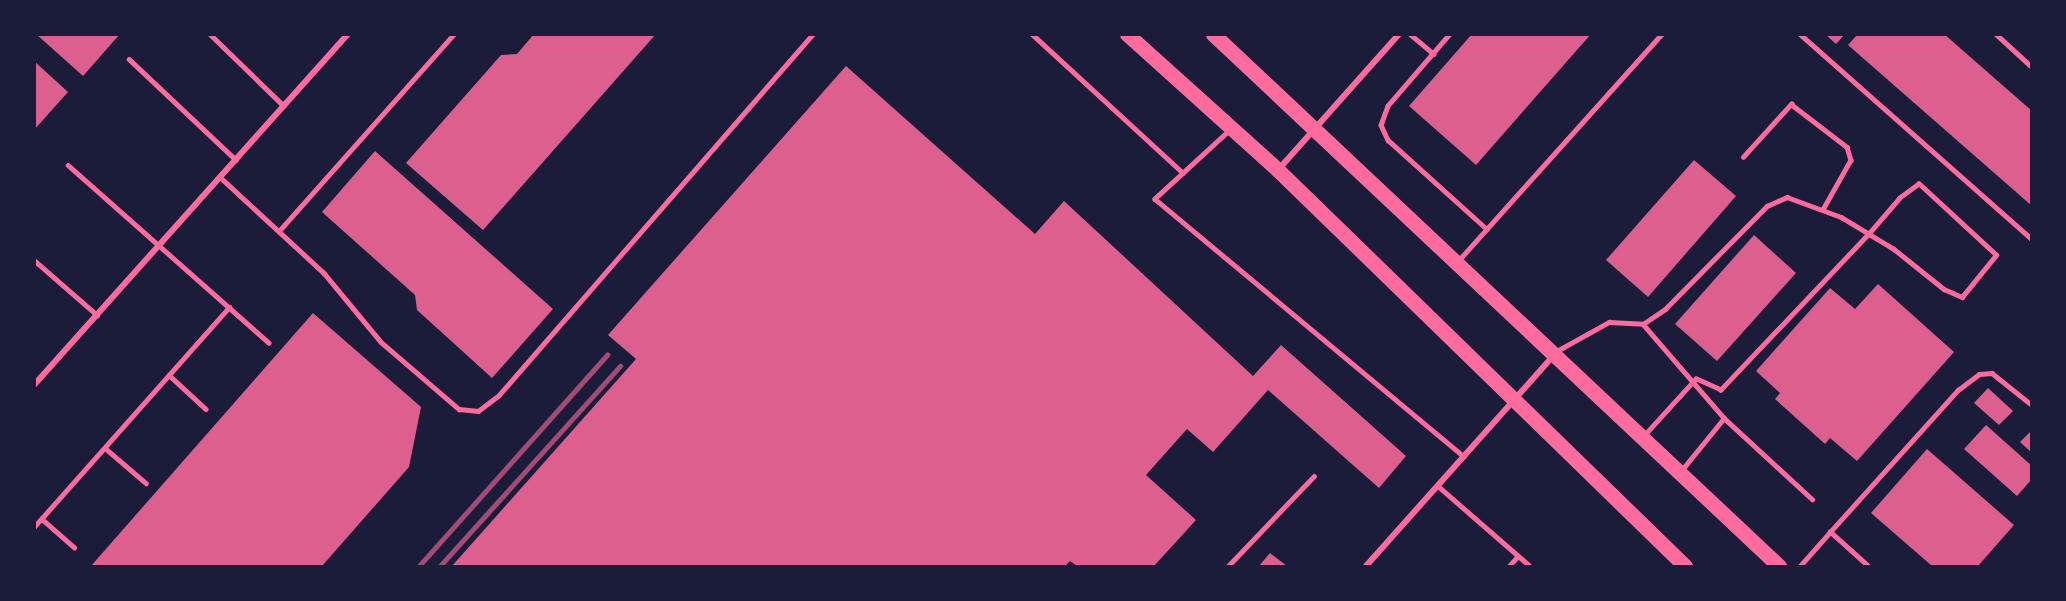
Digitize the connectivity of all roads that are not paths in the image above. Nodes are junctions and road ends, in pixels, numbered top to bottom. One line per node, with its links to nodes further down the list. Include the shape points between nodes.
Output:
1 (210, 34): 17 (lane)
2 (348, 34): 17 (street)
3 (454, 34): 28 (lane)
4 (813, 34): 28 (lane, via 498,395 478,411 459,408 381,342 324,273)
5 (1032, 34): 24 (lane)
6 (1127, 34): 18 (main road)
7 (1213, 34): 19 (main road)
8 (1399, 34): 19 (street)
9 (1410, 34): 14 (lane)
10 (1450, 34): 14 (lane)
11 (1662, 34): 27 (lane)
12 (1800, 34): 30 (lane)
13 (1996, 34): 16 (lane)
14 (1434, 54): 27 (lane, via 1388,106 1381,125 1388,140)
15 (129, 59): 21 (lane)
16 (2031, 67)
17 (284, 106): 21 (street)
18 (1231, 128): 23 (main road); 24 (lane)
19 (1316, 128): 23 (street); 33 (main road)
20 (1743, 158): 26 (lane, via 1791,104 1847,147 1851,160)
21 (236, 160): 25 (street)
22 (68, 165): 31 (lane)
23 (1278, 170): 42 (main road)
24 (1183, 173): 48 (lane, via 1155,199)
25 (220, 177): 28 (lane); 31 (street)
26 (1824, 208): 29 (lane); 36 (lane, via 1787,196 1767,206 1736,242)
27 (1487, 229): 33 (lane)
28 (279, 231)
29 (1869, 234): 29 (lane, via 1962,297 1996,255 1919,184); 40 (lane, via 1721,390)
30 (2031, 239)
31 (160, 245): 34 (lane); 35 (street)
32 (34, 260): 35 (lane)
33 (1458, 261): 38 (main road)
34 (229, 307): 37 (lane); 39 (lane)
35 (97, 315): 41 (street)
36 (1643, 324): 38 (lane, via 1609,322); 40 (lane)
37 (269, 343)
38 (1556, 352): 42 (street); 46 (main road)
39 (169, 375): 44 (lane); 47 (lane)
40 (1696, 380): 45 (lane); 46 (lane)
41 (34, 385)
42 (1515, 398): 48 (street); 63 (main road)
43 (2031, 405): 56 (lane, via 1992,373 1979,374)
44 (206, 409)
45 (1724, 418): 49 (lane); 53 (lane)
46 (1643, 437): 49 (main road)
47 (105, 448): 51 (lane); 54 (lane)
48 (1464, 456): 52 (street)
49 (1680, 473): 64 (main road)
50 (1314, 476): 59 (lane)
51 (146, 483)
52 (1437, 486): 58 (lane); 60 (street)
53 (1812, 498)
54 (42, 519): 55 (lane); 57 (lane)
55 (34, 527)
56 (1830, 532): 65 (lane); 66 (lane)
57 (74, 548)
58 (1518, 556): 61 (lane); 62 (lane)
59 (1228, 567)
60 (1366, 567)
61 (1509, 567)
62 (1530, 567)
63 (1685, 567)
64 (1779, 567)
65 (1800, 567)
66 (1868, 567)

